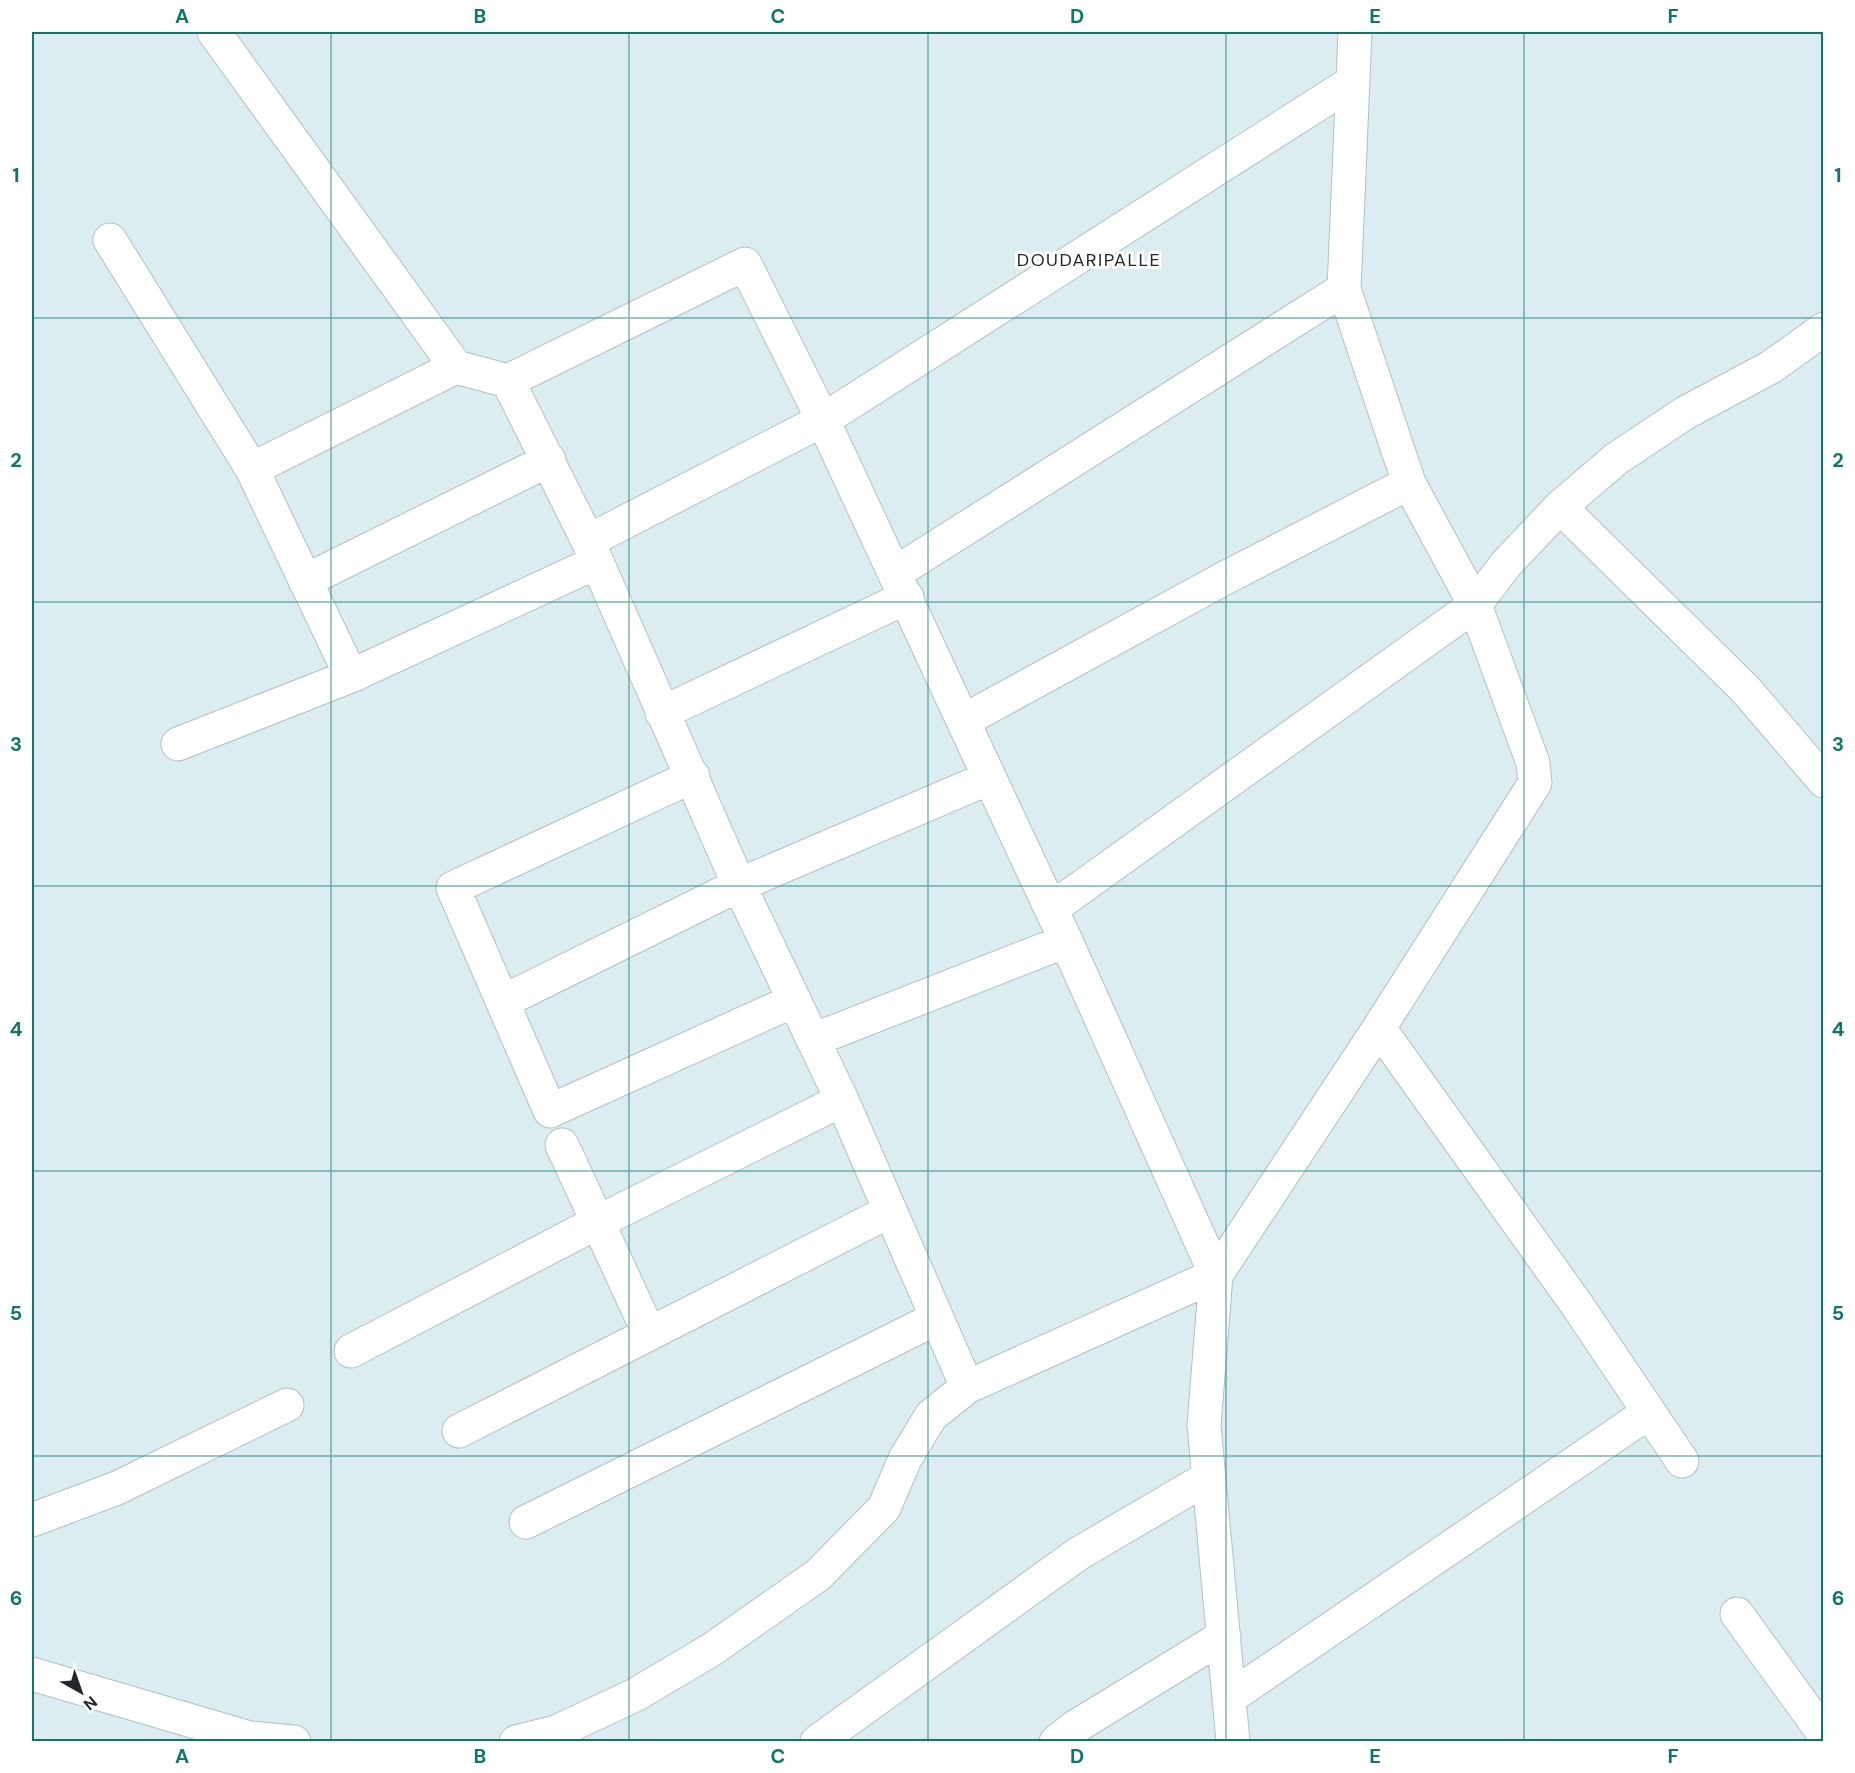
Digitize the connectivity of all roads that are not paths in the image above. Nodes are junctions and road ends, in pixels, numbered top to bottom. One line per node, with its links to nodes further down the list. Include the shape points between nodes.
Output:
1 (214, 32): 7 (street)
2 (1355, 32): 3 (street)
3 (1351, 83): 5 (street); 9 (street)
4 (110, 240): 11 (street)
5 (1344, 289): 12 (street); 16 (street)
6 (1824, 329): 13 (street, via 1771,367 1684,413 1616,459)
7 (456, 367): 8 (street); 11 (street)
8 (508, 381): 9 (street, via 745,264); 10 (street)
9 (823, 420): 14 (street); 16 (street)
10 (549, 460): 14 (street); 15 (street)
11 (252, 469): 15 (street)
12 (1408, 483): 17 (street); 20 (street)
13 (1560, 507): 17 (street, via 1506,564); 24 (street, via 1746,690)
14 (593, 552): 18 (street); 19 (street)
15 (305, 581): 18 (street)
16 (901, 585): 19 (street); 20 (street)
17 (1475, 605): 26 (street); 30 (street, via 1533,763 1535,783)
18 (351, 676): 21 (street)
19 (662, 713): 22 (street)
20 (963, 721): 23 (street)
21 (178, 744)
22 (693, 776): 25 (street); 28 (street, via 453,888)
23 (989, 778): 25 (street); 26 (street)
24 (1824, 782)
25 (739, 885): 28 (street); 29 (street)
26 (1051, 909): 27 (street)
27 (1066, 941): 31 (street); 36 (street)
28 (504, 1001): 29 (street, via 550,1111)
29 (793, 1001): 31 (street)
30 (1379, 1028): 36 (street); 42 (street, via 1577,1305)
31 (813, 1040): 32 (street)
32 (842, 1100): 34 (street); 35 (street)
33 (562, 1145): 35 (street)
34 (890, 1211): 37 (street); 38 (street)
35 (598, 1222): 38 (street); 39 (street)
36 (1216, 1275): 40 (street); 45 (street, via 1204,1425)
37 (937, 1318): 40 (street); 47 (street)
38 (649, 1333): 43 (street)
39 (351, 1350)
40 (967, 1387): 54 (street, via 931,1416 905,1459 884,1508 818,1575 711,1650 635,1695 556,1732)
41 (287, 1405): 46 (street, via 117,1488)
42 (1648, 1413): 44 (street); 51 (street)
43 (459, 1431)
44 (1682, 1461)
45 (1209, 1477): 49 (street); 55 (street, via 1078,1554)
46 (32, 1520)
47 (526, 1522)
48 (1737, 1614): 52 (street)
49 (1224, 1636): 51 (street); 56 (street)
50 (32, 1674): 53 (street, via 250,1738)
51 (1229, 1698): 57 (street)
52 (1824, 1734)
53 (294, 1742)
54 (516, 1742)
55 (817, 1742)
56 (1056, 1742)
57 (1233, 1742)

